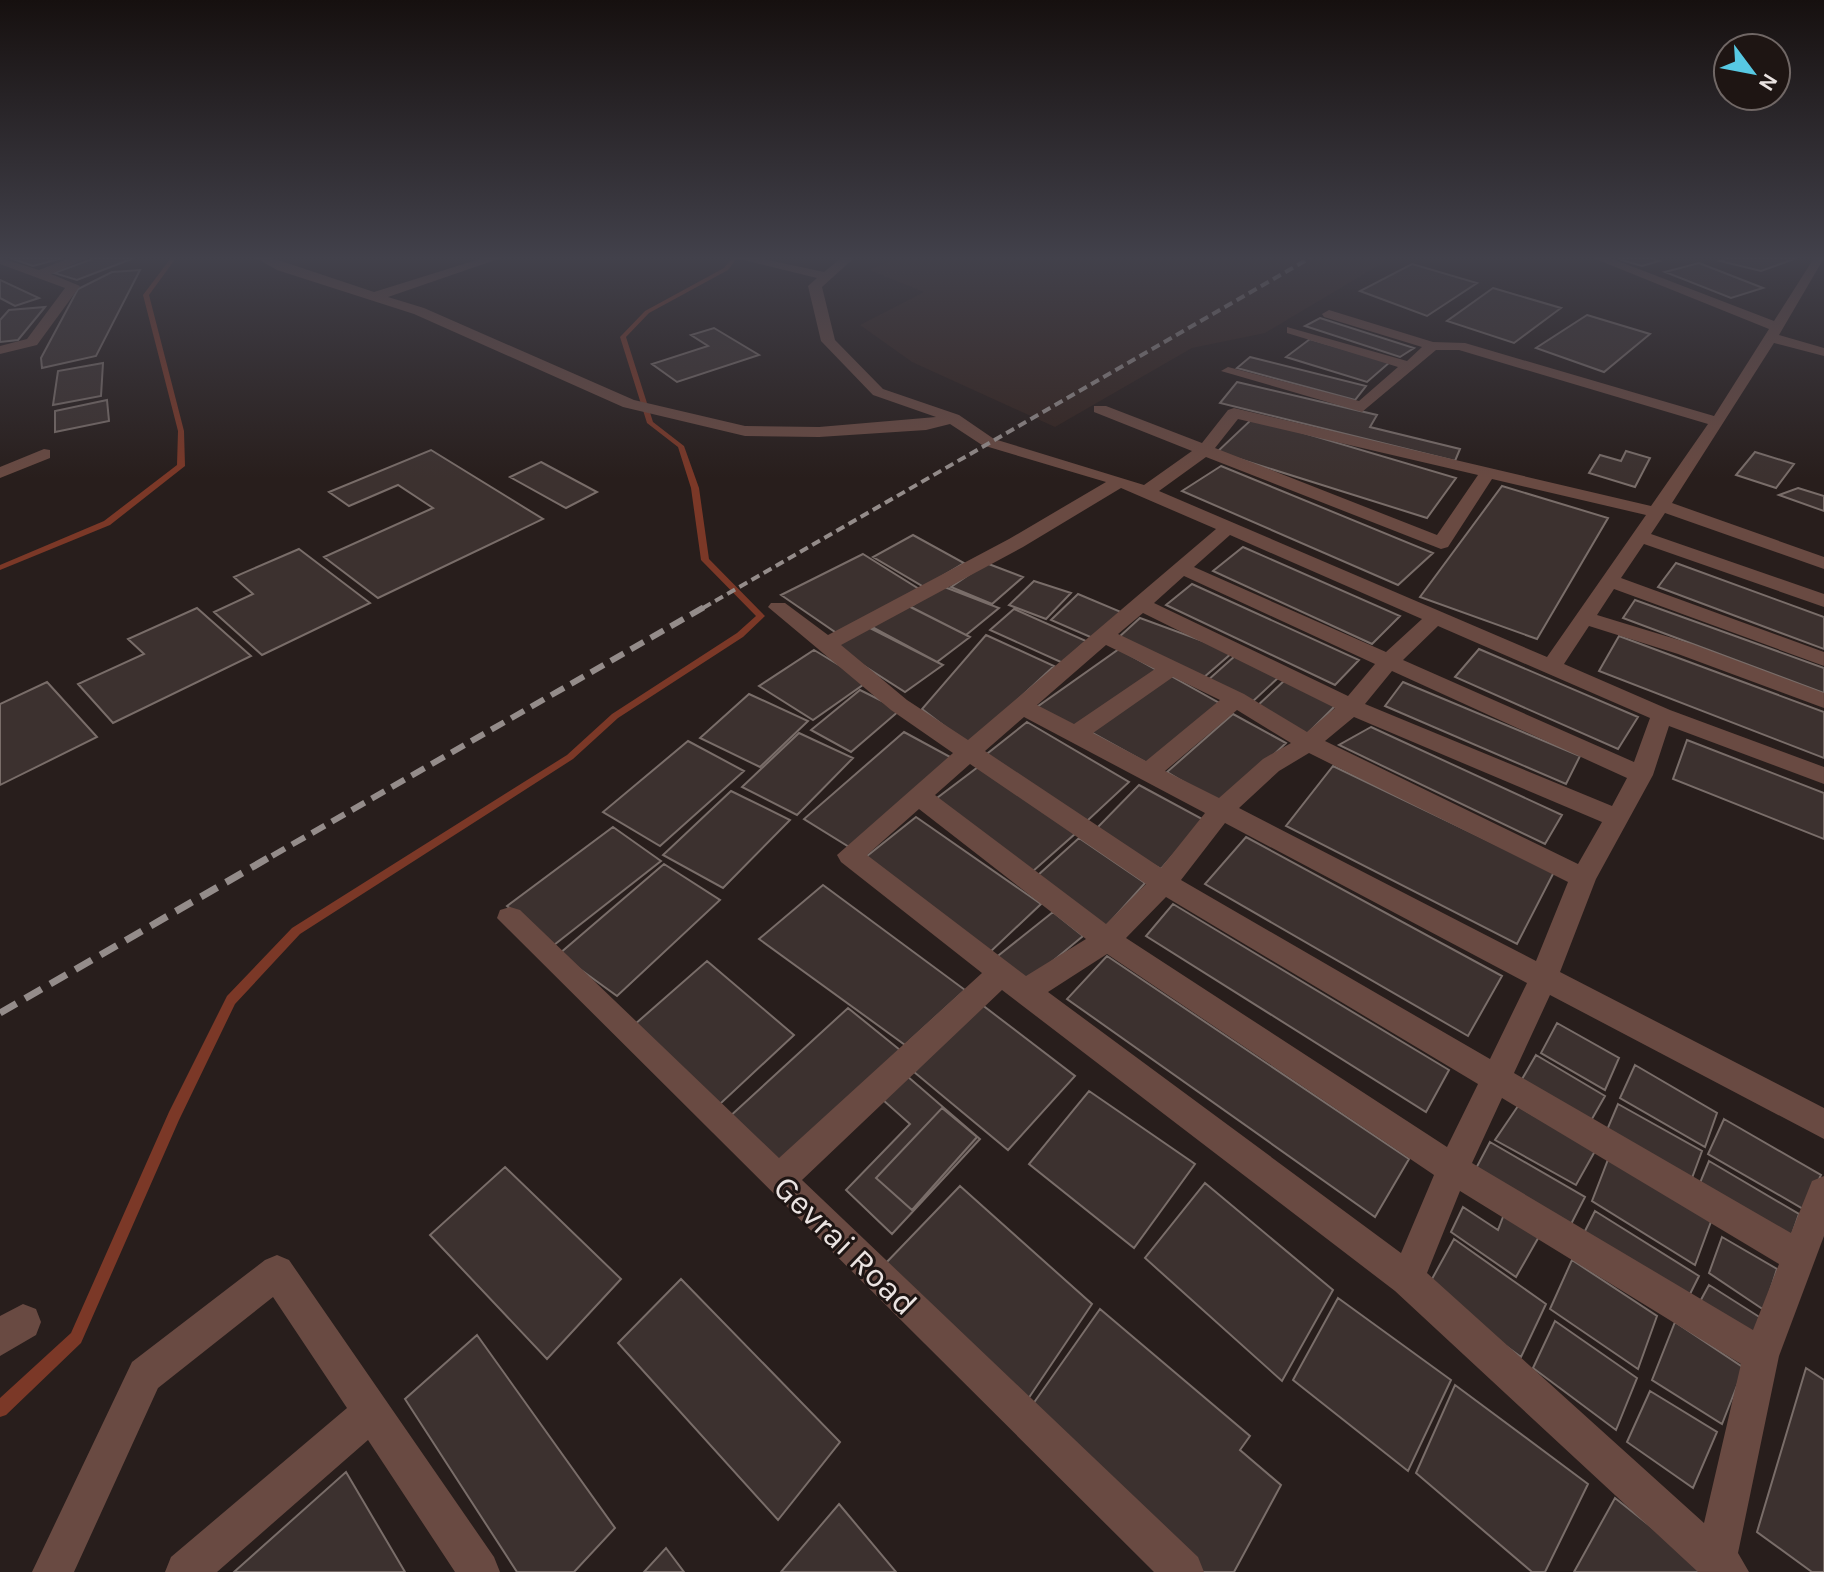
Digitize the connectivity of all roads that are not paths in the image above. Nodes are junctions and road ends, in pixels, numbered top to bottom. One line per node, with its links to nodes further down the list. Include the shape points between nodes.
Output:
1 (40, 331): 8 (street, via 32,342)
2 (465, 331): 13 (street, via 629,404 760,431 926,425)
3 (826, 331): 13 (street, via 828,341 878,392)
4 (1296, 331): 10 (street)
5 (1385, 331): 7 (street)
6 (1773, 332): 9 (street); 14 (street)
7 (1432, 346): 10 (street); 14 (street, via 1460,346)
8 (0, 350)
9 (1824, 352)
10 (1409, 366): 11 (street, via 1362,407)
11 (1228, 371)
12 (1100, 409): 15 (street)
13 (953, 418): 19 (street, via 988,442)
14 (1718, 422): 21 (street)
15 (1205, 450): 18 (street, via 1234,413); 18 (street, via 1441,543); 20 (street)
16 (44, 454): 17 (street)
17 (0, 473)
18 (1487, 474): 21 (street)
19 (1120, 481): 20 (street); 33 (street)
20 (1146, 492): 22 (street)
21 (1658, 508): 23 (street); 24 (street)
22 (1229, 527): 25 (street); 30 (street)
23 (1639, 536): 26 (street); 27 (street)
24 (1819, 559)
25 (1183, 569): 28 (street); 35 (street)
26 (1611, 581): 31 (street); 34 (street)
27 (1824, 601)
28 (1143, 605): 32 (street); 41 (street)
29 (778, 607): 33 (street)
30 (1436, 617): 35 (street); 36 (street)
31 (1586, 618): 36 (street); 39 (street)
32 (1105, 636): 37 (street); 40 (street)
33 (827, 644): 45 (street, via 899,705)
34 (1824, 659)
35 (1388, 662): 41 (street); 47 (street)
36 (1551, 667): 42 (street)
37 (1171, 668): 38 (street); 43 (street)
38 (1236, 699): 44 (street); 46 (street)
39 (1824, 701)
40 (1023, 707): 43 (street); 45 (street)
41 (1351, 707): 44 (street); 51 (street)
42 (1662, 715): 47 (street); 48 (street)
43 (1076, 734): 46 (street)
44 (1308, 743): 50 (street, via 1271,765); 52 (street)
45 (969, 753): 49 (street); 53 (street)
46 (1148, 772): 50 (street)
47 (1641, 775): 51 (street)
48 (1824, 776)
49 (919, 796): 55 (street); 57 (street, via 850,855)
50 (1221, 810): 53 (street); 56 (street)
51 (1615, 817): 52 (street)
52 (1583, 878): 56 (street)
53 (1164, 883): 55 (street); 58 (street)
54 (510, 918): 61 (street, Gevrai Road)
55 (1107, 940): 57 (street); 60 (street)
56 (1543, 979): 58 (street); 59 (street)
57 (1013, 982): 61 (street); 64 (street)
58 (1497, 1079): 60 (street); 63 (street)
59 (1824, 1124)
60 (1453, 1169): 64 (street); 65 (street)
61 (779, 1180): 71 (street, Gevrai Road)
62 (1824, 1192): 63 (street)
63 (1800, 1257): 65 (street)
64 (1407, 1279): 67 (street)
65 (1761, 1356): 67 (street)
66 (371, 1412): 68 (street, via 277,1272 145,1375); 69 (street); 70 (street)
67 (1722, 1568)
68 (53, 1572)
69 (186, 1572)
70 (479, 1572)
71 (1183, 1572)

